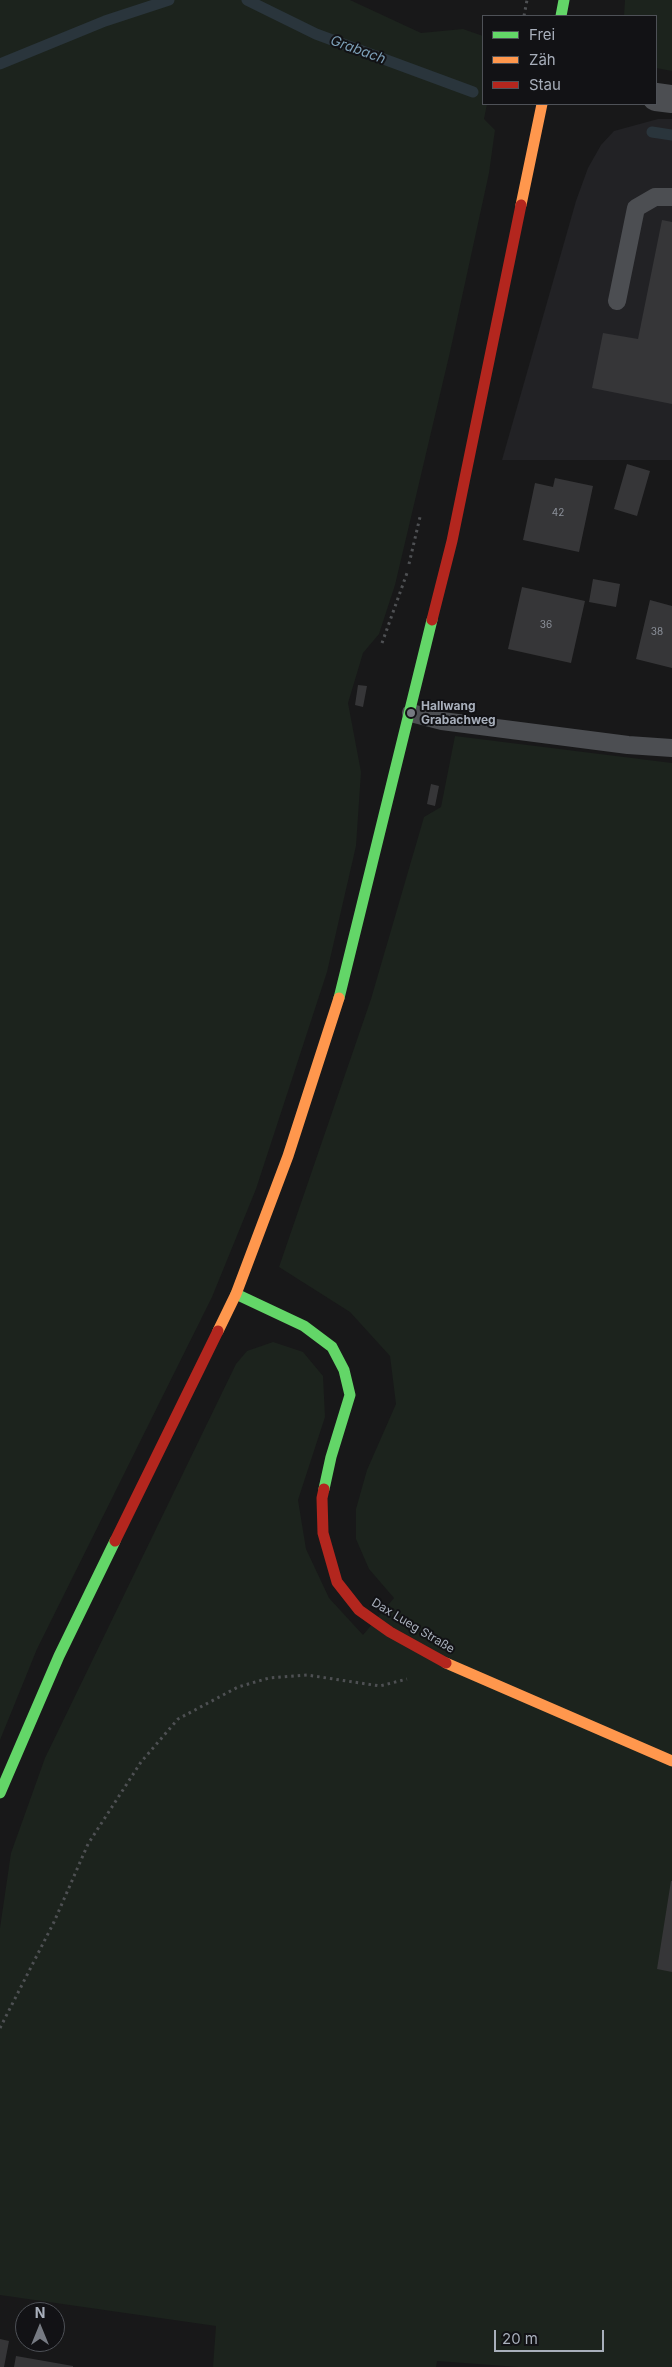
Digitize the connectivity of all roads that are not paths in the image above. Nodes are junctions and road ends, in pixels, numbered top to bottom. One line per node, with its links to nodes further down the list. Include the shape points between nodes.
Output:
1 (564, 0): 2 (main road)
2 (561, 15)
3 (657, 97): 4 (street)
4 (672, 99)
5 (542, 105): 8 (main road, via 452,541)
6 (672, 197): 7 (lane, via 654,198 636,208)
7 (617, 301)
8 (410, 713): 9 (lane, via 442,721); 10 (main road, via 342,991 288,1156)
9 (672, 748)
10 (236, 1294): 11 (main road, Dax Lueg Straße, via 304,1326 332,1347 344,1370 350,1394 322,1498 323,1533 337,1582 359,1610 390,1632 447,1663); 12 (main road, via 59,1656)
11 (672, 1761)
12 (0, 1793)

